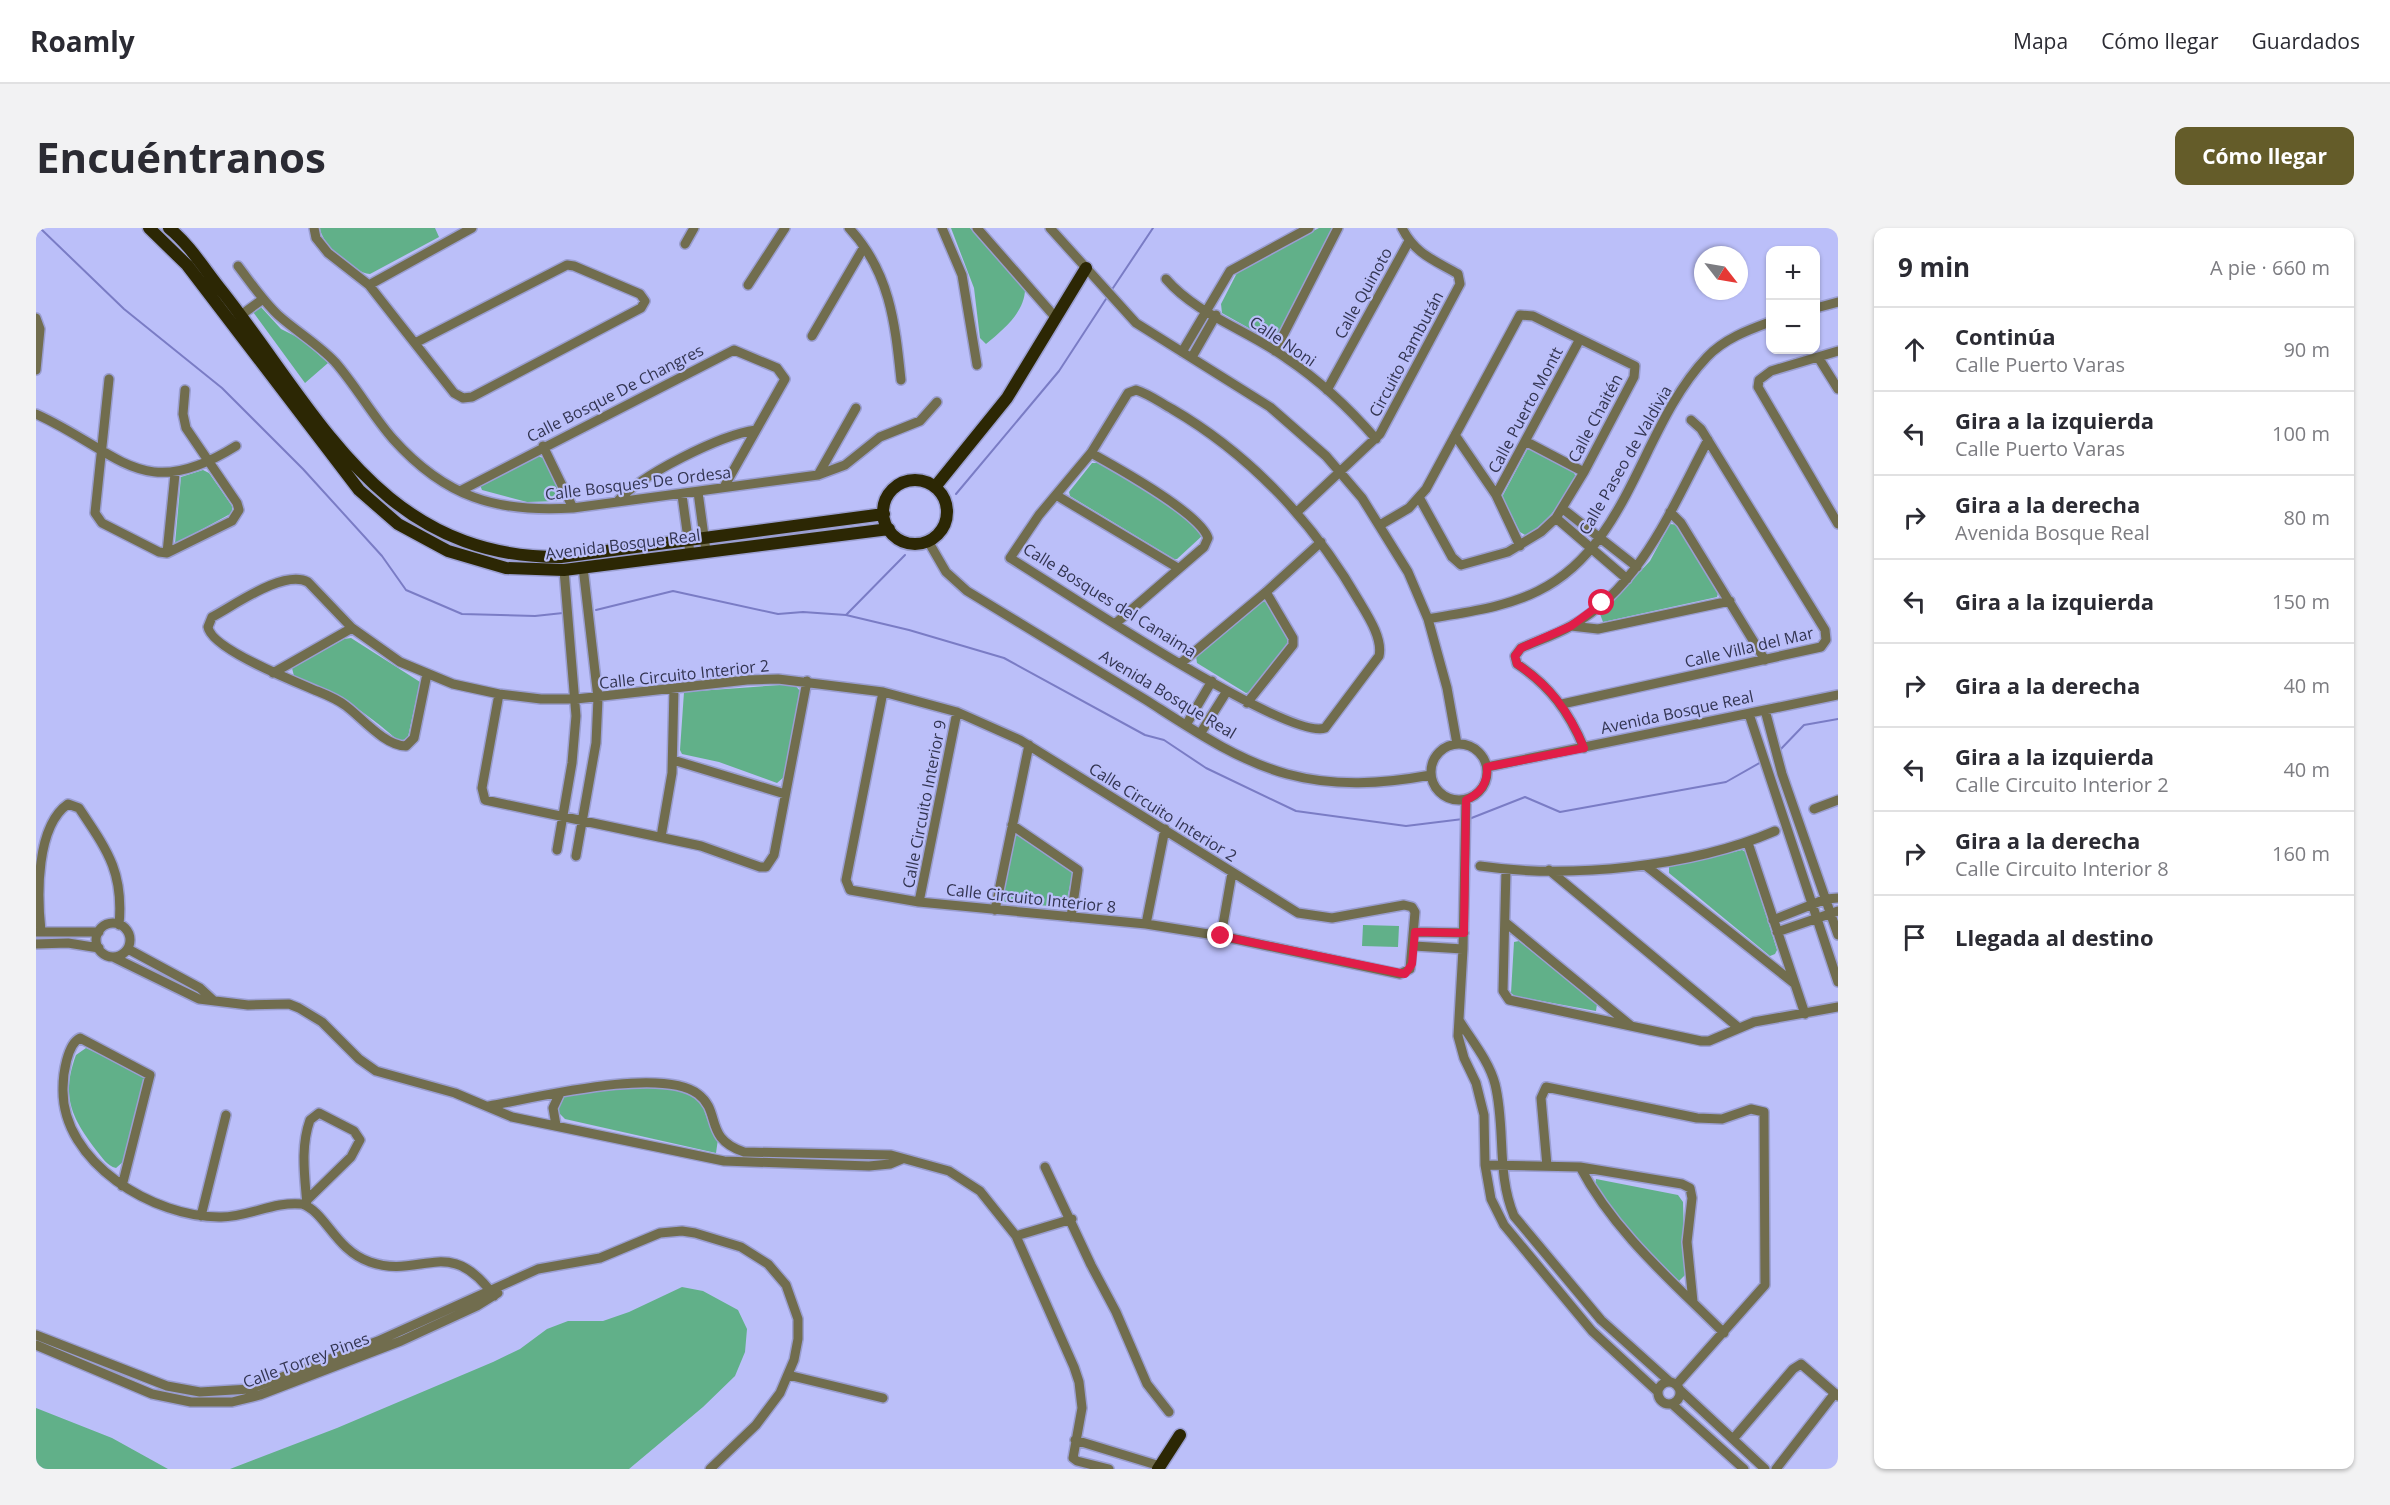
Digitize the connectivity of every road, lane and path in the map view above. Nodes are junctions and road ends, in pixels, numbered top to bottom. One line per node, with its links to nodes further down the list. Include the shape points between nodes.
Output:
1 (149, 228): 45 (main road, Avenida Bosque Real, via 187,266)
2 (169, 228): 26 (main road, Avenida Bosque Real)
3 (315, 228): 20 (street, via 316,238 328,253)
4 (472, 228): 20 (street)
5 (694, 228): 15 (street)
6 (785, 228): 21 (street)
7 (849, 228): 16 (street)
8 (942, 228): 38 (street, via 962,275)
9 (977, 228): 28 (street)
10 (1050, 228): 18 (street)
11 (1309, 228): 25 (street, via 1233,268)
12 (1338, 228): 33 (street)
13 (1402, 228): 14 (street, Circuito Rambután)
14 (1409, 241): 44 (street, Calle Quinoto); 52 (street, Circuito Rambután, via 1427,259 1458,274 1461,280)
15 (685, 244)
16 (864, 247): 30 (street); 41 (street, via 889,296)
17 (238, 266): 22 (street, Calle Bosques De Ordesa)
18 (1086, 268): 28 (main road); 35 (street, via 1136,323)
19 (1166, 279): 25 (street, Calle Noni)
20 (369, 285): 32 (street)
21 (748, 285)
22 (263, 299): 26 (street); 66 (street, Calle Bosques De Ordesa, via 336,363 392,438 414,459)
23 (1838, 302): 24 (street)
24 (1820, 307)
25 (1212, 313): 33 (street, Calle Noni); 35 (street); 36 (street)
26 (241, 315): 45 (main road, Avenida Bosque Real)
27 (36, 318): 39 (street, via 40,329)
28 (1056, 318): 65 (main road, via 1007,398)
29 (1766, 324): 82 (street, Calle Paseo de Valdivia, via 1730,340 1708,356 1689,378)
30 (812, 336)
31 (1580, 339): 51 (street, Calle Chaitén, via 1533,316 1520,315); 54 (street, Calle Puerto Montt); 61 (street, Calle Chaitén, via 1635,366)
32 (417, 342): 32 (street, via 454,393 468,399 641,308 645,301 640,294 567,265)
33 (1275, 351): 44 (street, Calle Noni)
34 (1838, 351): 37 (street)
35 (1182, 352): 36 (street)
36 (1192, 357): 60 (street, via 1295,426)
37 (1818, 357): 42 (street); 79 (street, via 1771,371 1759,380 1758,387)
38 (977, 365)
39 (36, 370)
40 (109, 379): 57 (street)
41 (901, 380)
42 (1838, 388)
43 (185, 390): 59 (street, via 183,421)
44 (1327, 390): 52 (street, Calle Noni)
45 (297, 401): 87 (main road, Avenida Bosque Real, via 381,493 425,525 477,548 509,555 561,557); 93 (main road, Avenida Bosque Real, via 359,490 398,524 448,551 490,564)
46 (937, 402): 63 (street, Calle Bosques De Ordesa, via 920,421 880,437 845,465)
47 (856, 408): 63 (street)
48 (36, 414): 57 (street)
49 (1691, 420): 53 (street, Calle Villa del Mar)
50 (756, 430): 56 (street, Calle Bosque De Changres, via 784,383 784,375 744,353 728,351); 64 (street); 72 (street, via 727,438 648,477)
51 (1455, 435): 70 (street); 71 (street, Calle Chaitén)
52 (1376, 439): 60 (street, Circuito Rambután)
53 (1708, 440): 76 (street); 101 (street, Calle Villa del Mar, via 1827,635 1821,647)
54 (1525, 441): 61 (street); 70 (street, Calle Puerto Montt)
55 (236, 446): 59 (street)
56 (543, 446): 66 (street, Calle Bosque De Changres); 73 (street)
57 (101, 449): 62 (street, via 134,468); 89 (street, via 96,516 144,547)
58 (1091, 453): 69 (street, Calle Bosques del Canaima); 75 (street, Calle Bosques del Canaima, via 1128,393 1136,390 1208,431 1247,462); 92 (street, via 1158,494 1204,530 1208,538 1204,547)
59 (209, 464): 62 (street); 89 (street, via 237,503 238,512 232,521)
60 (1341, 471): 75 (street, Circuito Rambután); 80 (street)
61 (1584, 472): 74 (street, Calle Chaitén)
62 (175, 474): 89 (street)
63 (818, 475): 64 (street, Calle Bosques De Ordesa)
64 (724, 487): 67 (street, Calle Bosques De Ordesa)
65 (935, 487): 77 (main road, via 918,480 900,484 887,497); 83 (main road, via 945,502 946,520)
66 (460, 491): 73 (street, Calle Bosques De Ordesa, via 521,510)
67 (698, 492): 68 (street, Calle Bosques De Ordesa); 85 (street)
68 (682, 495): 72 (street, Calle Bosques De Ordesa); 87 (street)
69 (1056, 495): 92 (street); 98 (street, Calle Bosques del Canaima, via 1010,558)
70 (1496, 495): 86 (street)
71 (1419, 499): 80 (street, Calle Chaitén); 86 (street, Calle Chaitén, via 1452,557 1461,565)
72 (617, 502): 73 (street, Calle Bosques De Ordesa)
73 (573, 508)
74 (1563, 509): 78 (street, Calle Chaitén); 82 (street)
75 (1297, 512): 84 (street, Calle Bosques del Canaima)
76 (1670, 512): 91 (street); 96 (street)
77 (884, 513): 81 (main road); 85 (main road, Avenida Bosque Real)
78 (1556, 518): 86 (street, Calle Chaitén); 88 (street)
79 (1838, 524)
80 (1380, 525): 97 (street, via 1408,572)
81 (889, 529): 83 (main road, via 902,541); 85 (main road, Avenida Bosque Real)
82 (1599, 538): 88 (street, Calle Paseo de Valdivia); 91 (street)
83 (928, 541): 119 (street, Avenida Bosque Real, via 958,584)
84 (1321, 542): 95 (street); 114 (street, Calle Bosques del Canaima, via 1366,614 1379,645 1379,656 1333,720 1320,730 1305,728)
85 (705, 545): 87 (main road, Avenida Bosque Real)
86 (1520, 546)
87 (689, 547): 90 (main road, Avenida Bosque Real)
88 (1591, 548): 94 (street); 97 (street, Calle Paseo de Valdivia, via 1560,578 1539,591 1500,606)
89 (167, 553)
90 (583, 567): 93 (main road, Avenida Bosque Real); 112 (street)
91 (1637, 567): 94 (street)
92 (1178, 568): 98 (street)
93 (564, 570): 113 (street)
94 (1627, 579): 99 (street)
95 (1266, 592): 102 (street); 114 (street, via 1293,638 1293,645)
96 (1730, 601): 99 (street, via 1598,629); 101 (street)
97 (1428, 619): 121 (street, via 1447,688)
98 (1116, 623): 102 (street, Calle Bosques del Canaima)
99 (1571, 626): 115 (street, via 1521,648 1515,656 1517,664)
100 (352, 628): 103 (street); 103 (street, Calle Circuito Interior 2, via 300,578 272,585 212,617 208,627 213,638); 104 (street, Calle Circuito Interior 2, via 400,662)
101 (1765, 660): 115 (street, Calle Villa del Mar)
102 (1181, 663): 106 (street, Calle Bosques del Canaima)
103 (273, 673): 104 (street, via 328,695 402,746 414,738)
104 (427, 674): 110 (street, Calle Circuito Interior 2)
105 (807, 681): 107 (street, Calle Circuito Interior 2, via 747,680); 109 (street, Calle Circuito Interior 2); 129 (street)
106 (1212, 681): 108 (street, Calle Bosques del Canaima); 119 (street)
107 (674, 688): 112 (street, Calle Circuito Interior 2); 126 (street)
108 (1227, 691): 114 (street, Calle Bosques del Canaima); 120 (street)
109 (883, 692): 117 (street, Calle Circuito Interior 2); 150 (street, Calle Circuito Interior 8, via 846,884 854,892)
110 (499, 694): 113 (street, Calle Circuito Interior 2); 134 (street, via 483,798)
111 (1838, 695): 116 (street, Avenida Bosque Real)
112 (598, 698): 113 (street, Calle Circuito Interior 2); 135 (street, via 596,744)
113 (576, 699): 134 (street, via 575,741)
114 (1247, 703)
115 (1563, 704): 123 (street)
116 (1765, 710): 118 (street, Avenida Bosque Real); 124 (street)
117 (957, 712): 122 (street, Calle Circuito Interior 2); 150 (street, Calle Circuito Interior 9)
118 (1749, 714): 123 (street, Avenida Bosque Real); 125 (street)
119 (1186, 725): 120 (street, Avenida Bosque Real)
120 (1200, 734): 128 (street, Avenida Bosque Real, via 1262,766 1312,779 1370,784)
121 (1456, 744): 127 (street, via 1476,749); 128 (street, via 1440,751)
122 (1029, 745): 136 (street); 137 (street, Calle Circuito Interior 2)
123 (1584, 748): 127 (street, Avenida Bosque Real)
124 (1774, 749): 125 (street); 149 (street)
125 (1762, 754): 151 (street)
126 (674, 760): 129 (street); 139 (street)
127 (1487, 767): 130 (street, via 1481,791)
128 (1431, 775): 130 (street, via 1439,792)
129 (785, 794): 139 (street, via 774,855 766,867)
130 (1466, 800): 164 (street)
131 (1836, 800): 132 (street); 133 (street)
132 (1814, 809)
133 (1838, 811)
134 (564, 817): 135 (street); 141 (street)
135 (583, 820): 139 (street); 142 (street)
136 (1012, 825): 152 (street); 155 (street, via 1078,870)
137 (1165, 829): 147 (street, Calle Circuito Interior 2); 159 (street)
138 (1775, 831): 140 (street)
139 (661, 837)
140 (1748, 843): 143 (street); 156 (street)
141 (557, 850)
142 (576, 856)
143 (1645, 865): 146 (street); 175 (street)
144 (1480, 866): 145 (street)
145 (1506, 869): 146 (street); 157 (street)
146 (1550, 870): 181 (street)
147 (1232, 873): 162 (street, Calle Circuito Interior 2, via 1308,917 1344,917 1409,905 1415,912); 166 (street)
148 (1838, 898): 149 (street)
149 (1826, 899): 151 (street); 153 (street)
150 (919, 902): 152 (street, Calle Circuito Interior 8)
151 (1813, 904): 154 (street); 156 (street)
152 (995, 910): 155 (street, Calle Circuito Interior 8)
153 (1834, 911): 154 (street); 165 (street)
154 (1817, 916): 163 (street); 174 (street)
155 (1071, 917): 159 (street, Calle Circuito Interior 8)
156 (1773, 920): 163 (street)
157 (1506, 923): 180 (street); 180 (street, via 1505,998)
158 (119, 924): 160 (street, via 121,888 113,865 78,808 68,804 52,819 41,849 37,877); 161 (street, via 108,924); 170 (street, via 130,938)
159 (1146, 924): 166 (street, Calle Circuito Interior 8)
160 (39, 931): 161 (street)
161 (99, 932): 169 (street)
162 (1415, 932): 164 (street); 168 (street, Calle Circuito Interior 2)
163 (1777, 932): 175 (street)
164 (1464, 933): 171 (street)
165 (1838, 934)
166 (1221, 936): 173 (street, Calle Circuito Interior 8, via 1400,974)
167 (36, 944): 169 (street, via 68,943)
168 (1414, 946): 171 (street); 173 (street, Calle Circuito Interior 2)
169 (99, 948): 172 (street)
170 (128, 949): 172 (street); 176 (street, via 201,988)
171 (1463, 949): 179 (street)
172 (113, 957): 176 (street, via 199,999)
173 (1408, 972)
174 (1838, 982)
175 (1795, 984): 178 (street)
176 (213, 1000): 183 (street, via 248,1005 289,1004 322,1022 376,1071)
177 (1838, 1006): 178 (street)
178 (1805, 1014): 181 (street)
179 (1459, 1020): 187 (street, via 1460,1047 1476,1083 1484,1116); 190 (street, via 1484,1058 1495,1084)
180 (1632, 1027): 181 (street, via 1701,1041)
181 (1739, 1028)
182 (560, 1093): 183 (street); 185 (street, via 553,1108); 186 (street, via 629,1084 686,1088 705,1101 720,1137 744,1152 884,1154)
183 (489, 1106): 185 (street, via 512,1117)
184 (226, 1115): 194 (street)
185 (556, 1125): 186 (street, via 733,1162 869,1166)
186 (902, 1160): 196 (street, via 932,1165 963,1179 994,1205)
187 (1485, 1165): 190 (street); 204 (street, via 1491,1198 1504,1225 1592,1331)
188 (1547, 1166): 190 (street); 191 (street); 199 (street, via 1541,1098 1546,1087 1696,1118 1722,1119 1751,1109 1764,1112 1766,1281)
189 (1045, 1167): 195 (street)
190 (1501, 1167): 203 (street, via 1514,1216 1602,1320)
191 (1580, 1167): 198 (street, via 1632,1242); 198 (street, via 1690,1188 1687,1242)
192 (122, 1186): 192 (street, via 87,1152 66,1114 64,1075 73,1045 80,1038 151,1077); 194 (street, via 159,1206)
193 (307, 1203): 193 (street, via 346,1163 360,1140 354,1131 319,1113 310,1120 304,1152); 194 (street, via 245,1215); 197 (street, via 345,1248 367,1261 384,1266 448,1262 471,1272)
194 (201, 1216)
195 (1071, 1219): 196 (street); 208 (street, via 1148,1384)
196 (1016, 1236): 211 (street, via 1079,1382 1082,1408)
197 (492, 1293): 200 (street, Calle Torrey Pines, via 273,1382 238,1391 200,1392 167,1386); 201 (street, Calle Torrey Pines, via 401,1341 232,1402 191,1402 153,1394); 202 (street, Calle Torrey Pines, via 538,1269 600,1258 660,1233 682,1231 712,1236 759,1257 786,1285 798,1319 798,1339)
198 (1694, 1302): 199 (street)
199 (1724, 1333): 203 (street)
200 (36, 1335)
201 (36, 1345)
202 (788, 1375): 206 (street); 215 (street, Calle Torrey Pines, via 770,1409)
203 (1676, 1386): 204 (street, via 1661,1386); 207 (street, via 1678,1400); 210 (street)
204 (1658, 1392): 207 (street, via 1662,1402)
205 (1837, 1395): 210 (street, via 1805,1365 1796,1365); 218 (street)
206 (883, 1398)
207 (1672, 1404): 216 (street)
208 (1169, 1412)
209 (1180, 1436): 214 (main road)
210 (1733, 1439): 217 (street)
211 (1075, 1440): 212 (street); 213 (street, via 1075,1460)
212 (1110, 1449): 213 (street); 214 (street)
213 (1106, 1468)
214 (1159, 1468)
215 (710, 1469)
216 (1744, 1469)
217 (1765, 1469)
218 (1776, 1469)

